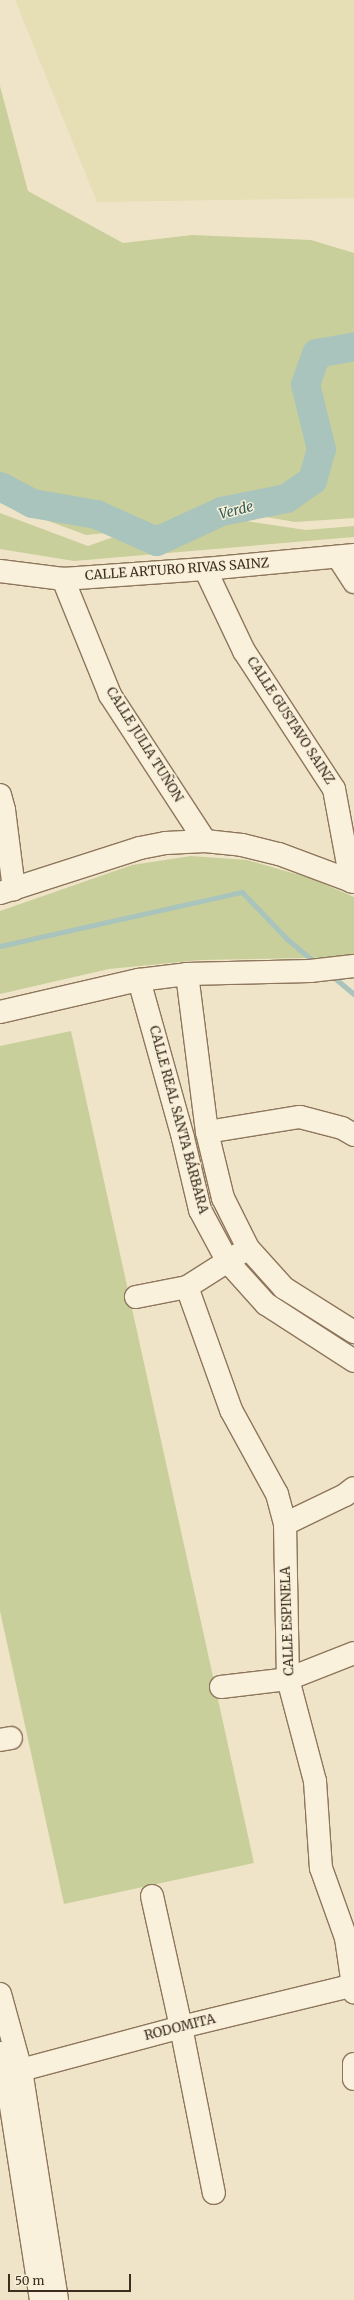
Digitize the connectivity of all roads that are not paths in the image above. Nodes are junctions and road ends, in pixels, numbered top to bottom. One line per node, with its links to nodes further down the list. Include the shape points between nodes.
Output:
1 (346, 556): 2 (street, CALLE ARTURO RIVAS SAINZ); 5 (street)
2 (205, 569): 4 (street, CALLE ARTURO RIVAS SAINZ); 8 (street, CALLE GUSTAVO SAINZ, via 244,651 334,789)
3 (0, 571): 4 (street, CALLE ARTURO RIVAS SAINZ)
4 (63, 579): 7 (street, CALLE JULIA TUÑON, via 110,695)
5 (354, 582)
6 (0, 795): 9 (street, via 4,810)
7 (205, 841): 8 (street, via 242,845 278,854); 9 (street, via 166,843 140,848)
8 (353, 882)
9 (7, 891)
10 (344, 968): 11 (street)
11 (188, 974): 12 (street); 14 (street, CALLE REAL SANTA BÁRBARA)
12 (139, 980): 13 (street); 17 (street, CALLE REAL SANTA BÁRBARA, via 183,1138 200,1210)
13 (0, 1012)
14 (207, 1132): 15 (street, via 300,1117 342,1128); 16 (street, CALLE REAL SANTA BÁRBARA, via 224,1198)
15 (354, 1135)
16 (248, 1248): 17 (street); 20 (street, CALLE REAL SANTA BÁRBARA, via 284,1288)
17 (228, 1262): 18 (street); 21 (street, CALLE REAL SANTA BÁRBARA, via 266,1304)
18 (186, 1287): 19 (street); 23 (street, CALLE ESPINELA, via 231,1410 277,1494)
19 (136, 1297)
20 (354, 1332)
21 (354, 1361)
22 (354, 1488): 23 (street, via 345,1495)
23 (285, 1524): 25 (street, CALLE ESPINELA)
24 (354, 1652): 25 (street)
25 (288, 1678): 26 (street); 28 (street, CALLE ESPINELA, via 315,1781 321,1868 346,1938)
26 (221, 1687)
27 (152, 1896): 30 (street)
28 (354, 1988): 30 (street, RODOMITA)
29 (0, 1994): 33 (street)
30 (181, 2027): 33 (street, RODOMITA); 35 (street)
31 (0, 2053): 33 (street)
32 (354, 2064): 34 (street)
33 (14, 2072): 36 (street); 37 (street)
34 (354, 2079)
35 (214, 2193)
36 (40, 2300)
37 (57, 2300)

